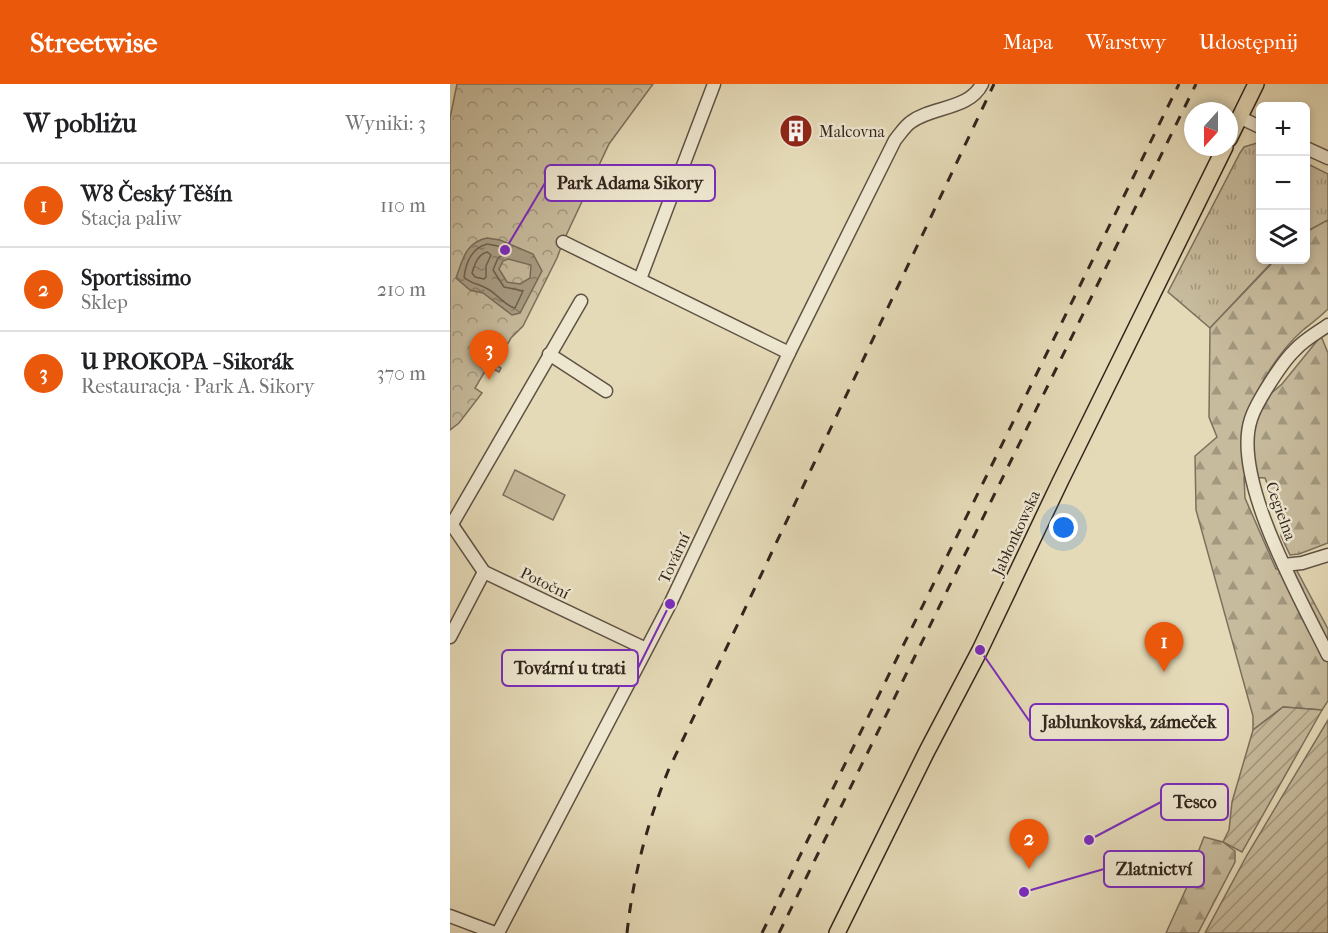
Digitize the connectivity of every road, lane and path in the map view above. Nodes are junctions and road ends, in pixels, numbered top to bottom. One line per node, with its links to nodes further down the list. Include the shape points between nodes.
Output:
1 (714, 84): 10 (street)
2 (981, 84): 13 (street, Tovární, via 969,98 912,122 895,140)
3 (1256, 84): 4 (main road)
4 (1239, 117): 5 (street)
5 (1256, 125)
6 (1310, 150): 8 (street)
7 (1221, 156): 25 (main road, Jabłonkowska)
8 (1328, 158)
9 (562, 242): 10 (street)
10 (640, 279): 13 (street)
11 (581, 301): 14 (street)
12 (1328, 325): 18 (street, Cegielna, via 1294,350 1257,403 1250,421 1248,452 1254,489)
13 (789, 353): 21 (street, Tovární)
14 (549, 354): 15 (street); 16 (street)
15 (606, 390)
16 (451, 523): 19 (street)
17 (1328, 555): 18 (street)
18 (1284, 566): 22 (street, Cegielna)
19 (484, 572): 20 (street); 21 (street, Potoční)
20 (450, 638)
21 (646, 649): 24 (street, Tovární)
22 (1328, 655)
23 (450, 916): 24 (street)
24 (496, 933)
25 (837, 933)

